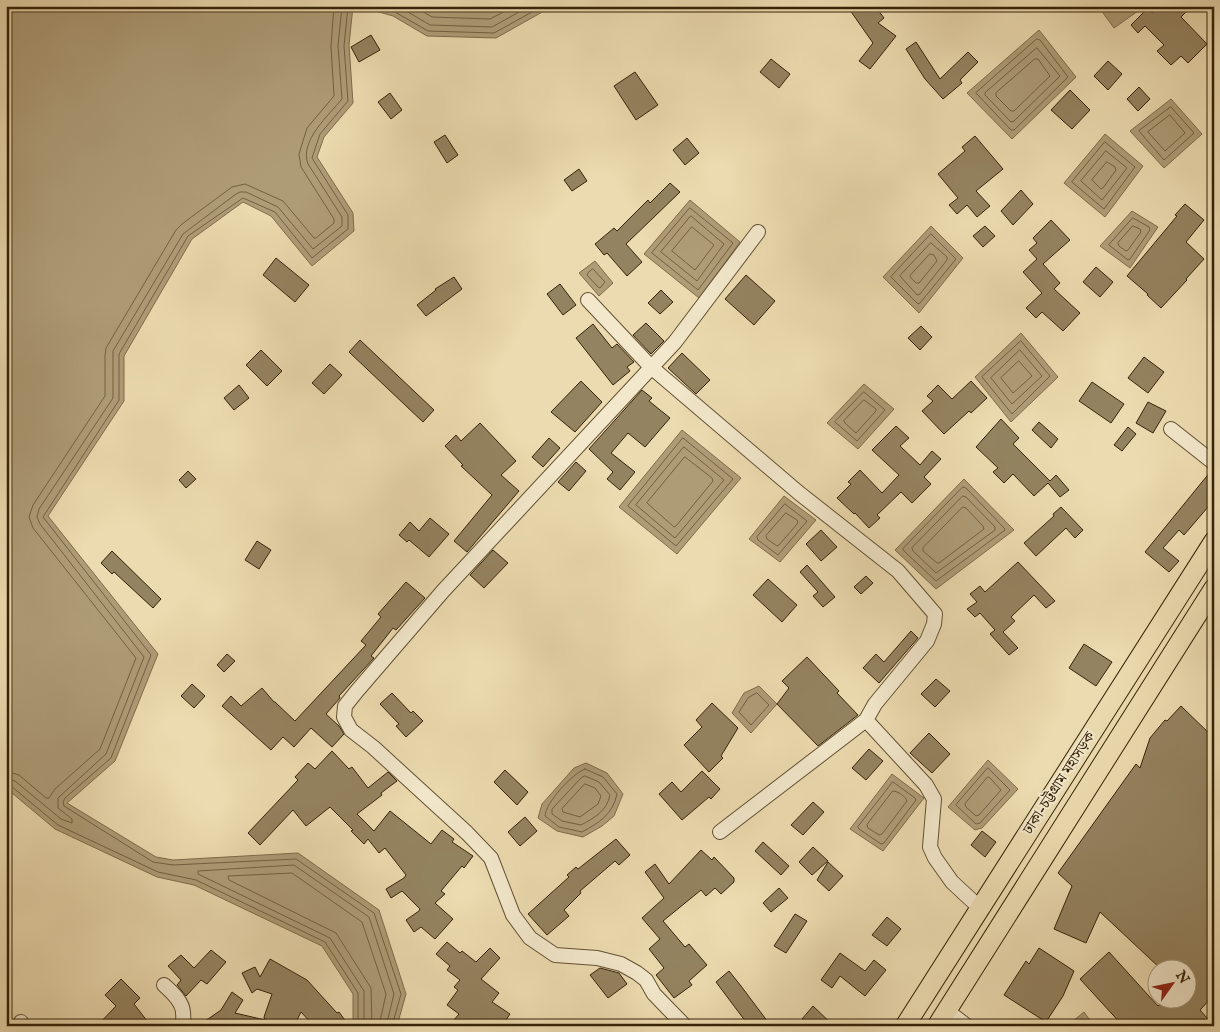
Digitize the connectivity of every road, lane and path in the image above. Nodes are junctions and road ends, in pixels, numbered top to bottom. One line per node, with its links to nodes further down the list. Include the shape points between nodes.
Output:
1 (758, 232): 3 (street, via 692,320)
2 (588, 300): 3 (street)
3 (651, 367): 8 (street, via 799,493 898,571 934,614 934,624 927,641 875,704); 14 (street, via 443,591 356,691 345,706 344,717 351,730 374,747 491,858 513,915 530,938 555,954 597,958 621,964 637,973)
4 (1170, 429): 5 (street)
5 (1214, 463)
6 (1214, 541): 10 (highway, ঢাকা-চট্টগ্রাম মহাসড়ক)
7 (1214, 588): 12 (highway, ঢাকা-চট্টগ্রাম মহাসড়ক)
8 (866, 720): 9 (street); 10 (street, via 926,785 934,799 930,847 952,882)
9 (720, 832)
10 (980, 908): 15 (highway, ঢাকা-চট্টগ্রাম মহাসড়ক)
11 (164, 985): 13 (street, via 182,1008)
12 (942, 1018): 16 (street)
13 (184, 1026)
14 (685, 1026)
15 (905, 1026)
16 (967, 1026)

